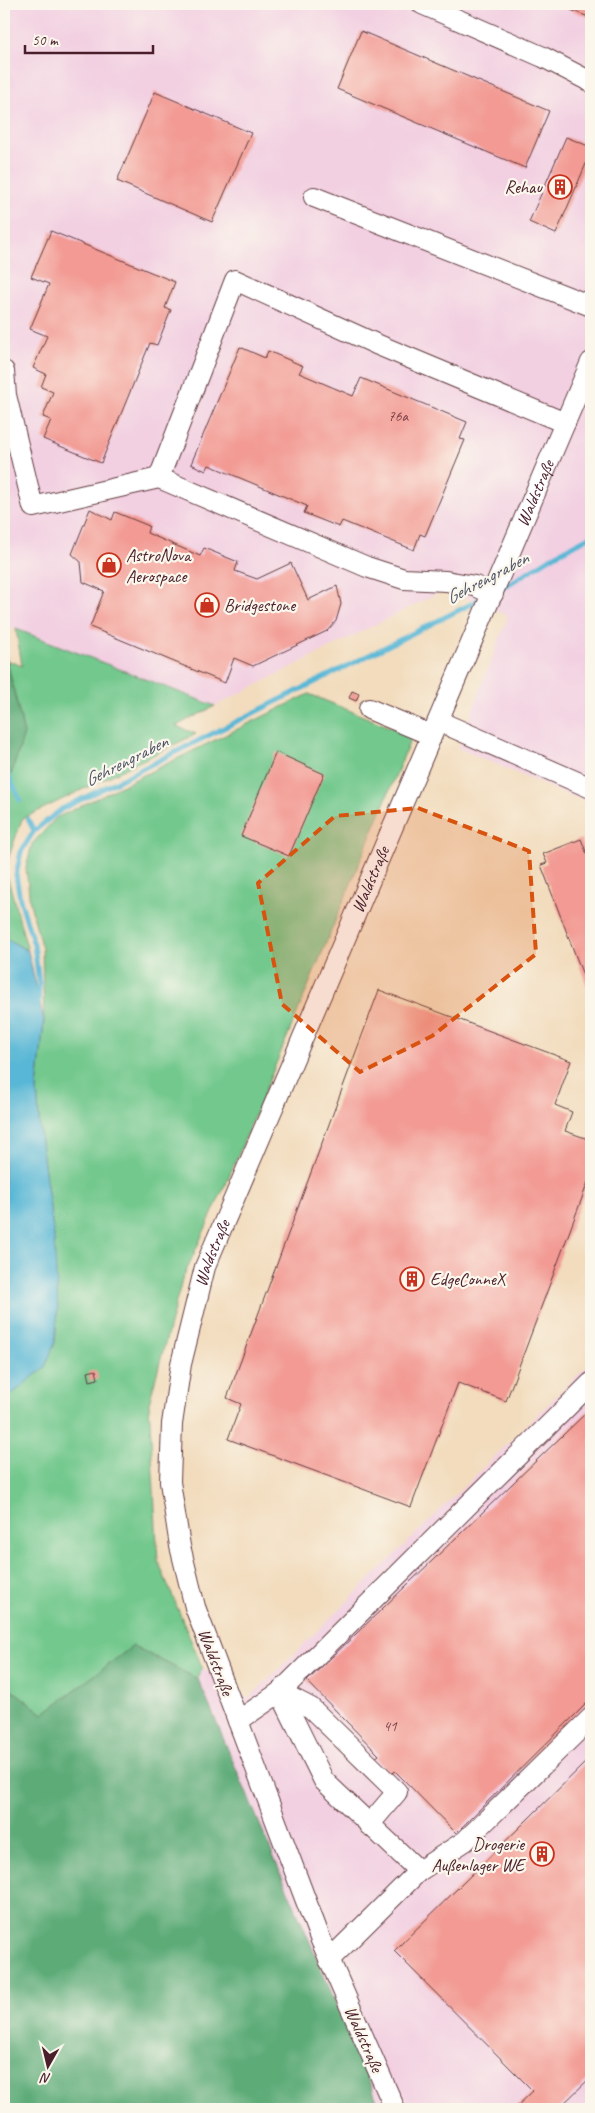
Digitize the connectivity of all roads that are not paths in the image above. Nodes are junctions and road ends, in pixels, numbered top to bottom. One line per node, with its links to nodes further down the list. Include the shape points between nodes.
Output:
1 (422, 4): 2 (street, via 543,57)
2 (591, 82)
3 (314, 197): 4 (street)
4 (591, 306)
5 (591, 362): 7 (street, Waldstraße)
6 (4, 371): 8 (street, via 6,395 33,507)
7 (565, 423): 8 (street, via 376,344 235,280); 9 (street, Waldstraße)
8 (159, 478): 9 (street, via 367,567 404,578 446,581)
9 (491, 591): 11 (street, Waldstraße)
10 (369, 709): 11 (street)
11 (434, 728): 12 (street); 16 (street, Waldstraße, via 205,1267 180,1364 172,1424 170,1482 180,1546 195,1608)
12 (591, 788)
13 (591, 1383): 14 (street)
14 (280, 1692): 16 (street); 17 (street, via 324,1782); 17 (street, via 311,1708 397,1792)
15 (591, 1718): 18 (street, via 465,1841)
16 (238, 1720): 19 (street, Waldstraße)
17 (370, 1825): 18 (street)
18 (419, 1871): 19 (street)
19 (329, 1960): 20 (street, Waldstraße)
20 (394, 2109)

